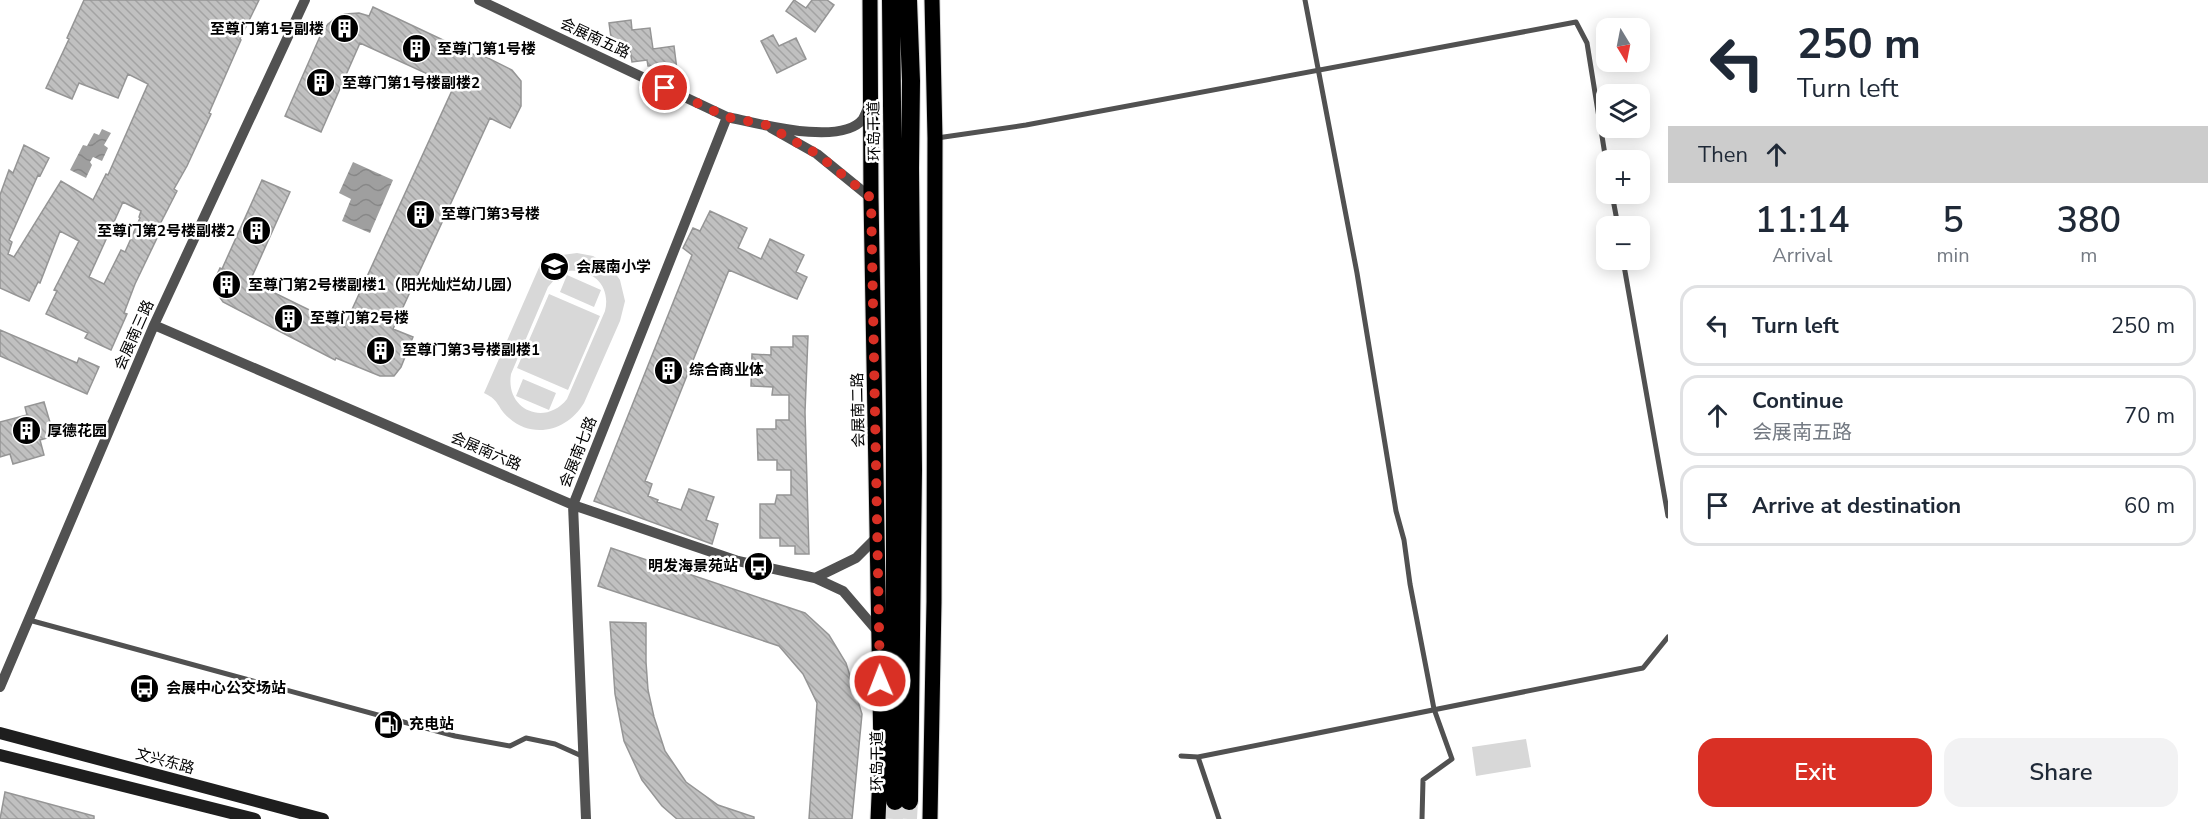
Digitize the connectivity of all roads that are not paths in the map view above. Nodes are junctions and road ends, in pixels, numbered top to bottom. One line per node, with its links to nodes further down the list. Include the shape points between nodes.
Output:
1 (305, 0): 16 (street, 会展南三路)
2 (479, 0): 10 (street, 会展南五路)
3 (870, 0): 9 (main road, 会展南二路)
4 (891, 0): 5 (highway, 环岛干道, via 902,801 913,470)
5 (908, 0)
6 (932, 0): 12 (main road)
7 (1305, 0): 8 (lane)
8 (1319, 69): 12 (lane, via 1026,125); 13 (lane, via 1576,22 1587,43); 25 (lane)
9 (871, 103): 11 (street, via 862,120 829,133); 14 (main road, 会展南二路)
10 (727, 117): 11 (street, 会展南五路); 17 (street, 会展南七路)
11 (766, 125): 14 (street, via 817,154)
12 (935, 138): 35 (main road)
13 (1604, 150)
14 (871, 198): 19 (main road, 会展南二路)
15 (1625, 270): 18 (lane)
16 (154, 326): 17 (street, 会展南六路); 21 (street, 会展南三路)
17 (573, 505): 20 (street, 会展南六路, via 738,561); 29 (street, 会展南七路)
18 (1668, 516)
19 (878, 536): 20 (street, via 856,558); 22 (main road, 会展南二路)
20 (815, 578): 22 (street, 会展南六路, via 843,591)
21 (28, 620): 24 (street, 会展南三路); 29 (lane, via 455,736 510,746 526,738 555,744)
22 (879, 634): 34 (main road, 会展南二路)
23 (1668, 637): 25 (lane, via 1643,668)
24 (0, 687)
25 (1434, 709): 30 (lane); 37 (lane, via 1452,759 1423,780)
26 (0, 733): 32 (main road, 文兴东路)
27 (0, 754): 31 (main road)
28 (1181, 756): 30 (lane)
29 (584, 757): 33 (street, 会展南七路)
30 (1198, 757): 36 (lane)
31 (255, 819)
32 (323, 819)
33 (586, 819)
34 (878, 819)
35 (930, 819)
36 (1219, 819)
37 (1422, 819)

